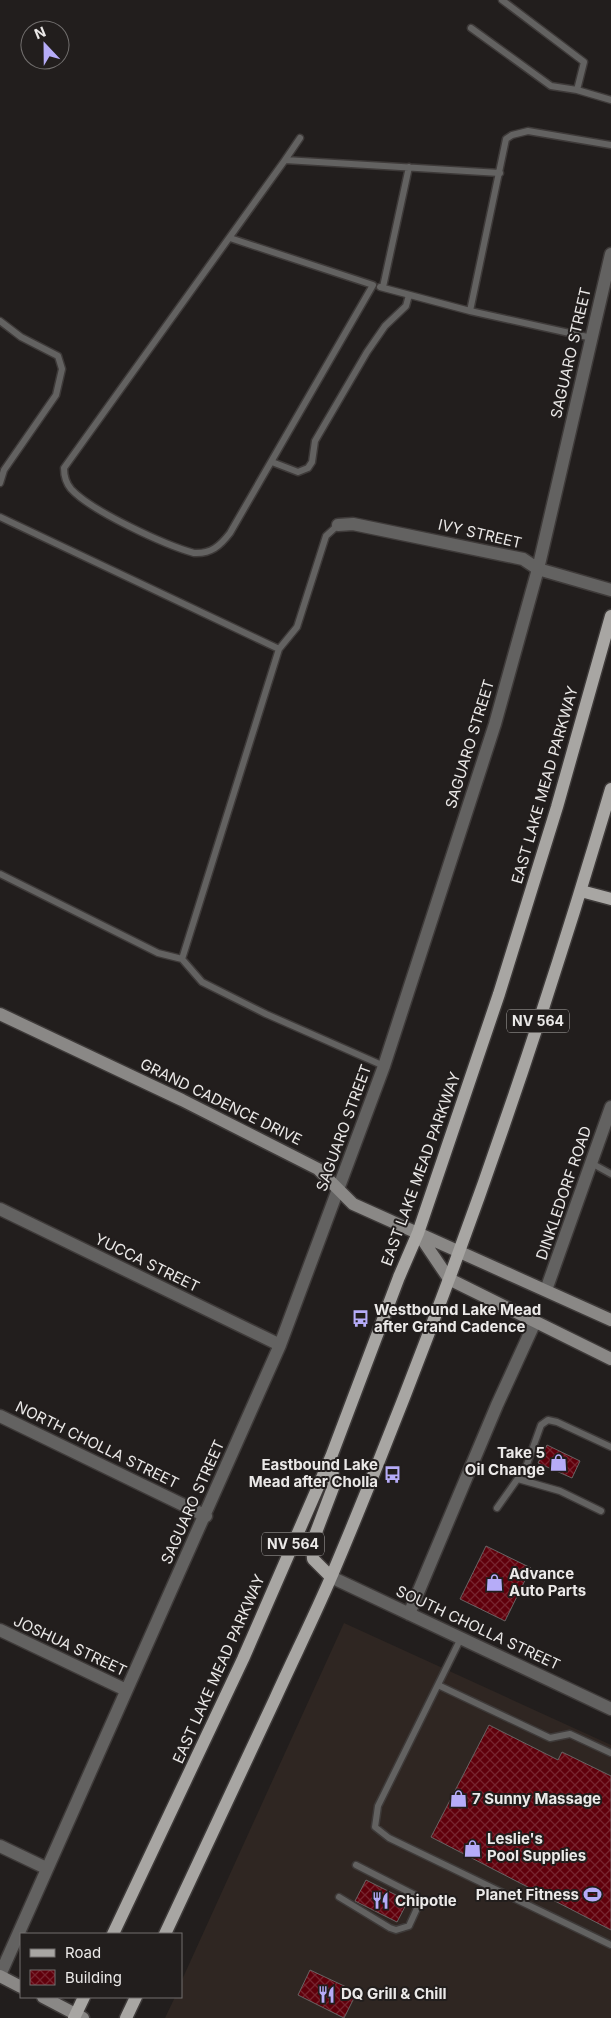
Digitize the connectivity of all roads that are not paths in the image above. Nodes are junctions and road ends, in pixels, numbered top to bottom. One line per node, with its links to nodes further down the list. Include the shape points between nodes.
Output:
1 (502, 0): 3 (lane, via 584,62)
2 (472, 28): 3 (lane, via 551,86)
3 (577, 90): 4 (lane)
4 (611, 100)
5 (300, 138): 7 (lane)
6 (611, 145): 9 (lane, via 538,132 520,132 506,139)
7 (285, 160): 8 (lane); 10 (lane)
8 (409, 167): 9 (lane); 13 (lane)
9 (500, 173): 15 (lane)
10 (230, 238): 12 (lane); 18 (lane, via 68,461 64,474 70,488 107,515 187,551 201,554 223,542)
11 (611, 254): 17 (street, SAGUARO STREET)
12 (374, 285): 13 (lane); 18 (lane)
13 (382, 288): 14 (lane)
14 (409, 295): 15 (lane); 18 (lane, via 406,306 385,326 367,352 315,441 308,468 298,472)
15 (470, 310): 17 (lane)
16 (0, 321): 19 (lane, via 21,337 58,356 62,369 56,395 4,470)
17 (592, 338): 22 (street, SAGUARO STREET)
18 (272, 462)
19 (0, 482)
20 (0, 517): 25 (lane)
21 (338, 525): 22 (street, IVY STREET, via 353,524 419,536 523,559); 25 (lane, via 326,536 297,628)
22 (538, 569): 23 (street, IVY STREET); 32 (street, SAGUARO STREET, via 495,724)
23 (611, 590)
24 (611, 616): 38 (main road, EAST LAKE MEAD PARKWAY / NV 564, via 499,994)
25 (279, 649): 30 (lane)
26 (611, 788): 28 (main road, NV 564)
27 (0, 874): 30 (lane, via 158,953)
28 (581, 891): 29 (main road); 39 (main road, NV 564)
29 (611, 899)
30 (182, 959): 32 (lane, via 202,982)
31 (0, 1014): 36 (main road, GRAND CADENCE DRIVE, via 318,1169)
32 (384, 1066): 36 (street, SAGUARO STREET)
33 (611, 1107): 34 (street, DINKLEDORF ROAD)
34 (593, 1164): 35 (lane); 41 (street, DINKLEDORF ROAD)
35 (611, 1174)
36 (338, 1189): 38 (main road, GRAND CADENCE DRIVE, via 353,1204); 44 (street, SAGUARO STREET)
37 (0, 1209): 44 (street, YUCCA STREET)
38 (418, 1233): 39 (main road, GRAND CADENCE DRIVE); 40 (main road); 48 (main road, EAST LAKE MEAD PARKWAY / NV 564)
39 (460, 1251): 40 (main road, NV 564); 41 (main road, GRAND CADENCE DRIVE)
40 (449, 1280): 43 (main road); 53 (main road, NV 564)
41 (546, 1290): 42 (main road, GRAND CADENCE DRIVE)
42 (611, 1320)
43 (535, 1322): 45 (main road); 54 (street)
44 (280, 1346): 52 (street, SAGUARO STREET)
45 (611, 1359)
46 (0, 1416): 52 (street, NORTH CHOLLA STREET)
47 (611, 1447): 49 (lane, via 548,1420 541,1426 526,1467)
48 (331, 1457): 53 (main road, via 334,1485 312,1542 314,1560); 65 (main road, EAST LAKE MEAD PARKWAY / NV 564, via 243,1659)
49 (518, 1478): 50 (lane); 51 (lane, via 560,1491)
50 (497, 1508)
51 (601, 1511)
52 (206, 1516): 58 (street, SAGUARO STREET)
53 (331, 1577): 54 (street, SOUTH CHOLLA STREET); 66 (main road, NV 564)
54 (410, 1614): 56 (street, SOUTH CHOLLA STREET)
55 (0, 1630): 58 (street, JOSHUA STREET)
56 (460, 1638): 57 (lane); 59 (street, SOUTH CHOLLA STREET)
57 (438, 1685): 60 (lane, via 550,1738 570,1734); 67 (lane, via 378,1806 375,1827 389,1838)
58 (126, 1690): 63 (street, SAGUARO STREET)
59 (611, 1710)
60 (611, 1753)
61 (0, 1846): 63 (street)
62 (356, 1865): 64 (lane, via 415,1895 419,1904 409,1926 396,1930 390,1928)
63 (46, 1868): 68 (street, SAGUARO STREET)
64 (339, 1897)
65 (113, 1933)
66 (165, 1933)
67 (611, 1945)
68 (0, 1976): 69 (main road)
69 (20, 1986)
70 (44, 1998): 73 (main road)
71 (84, 1998): 73 (main road)
72 (136, 1998): 74 (main road)
73 (77, 2017)
74 (126, 2018)

